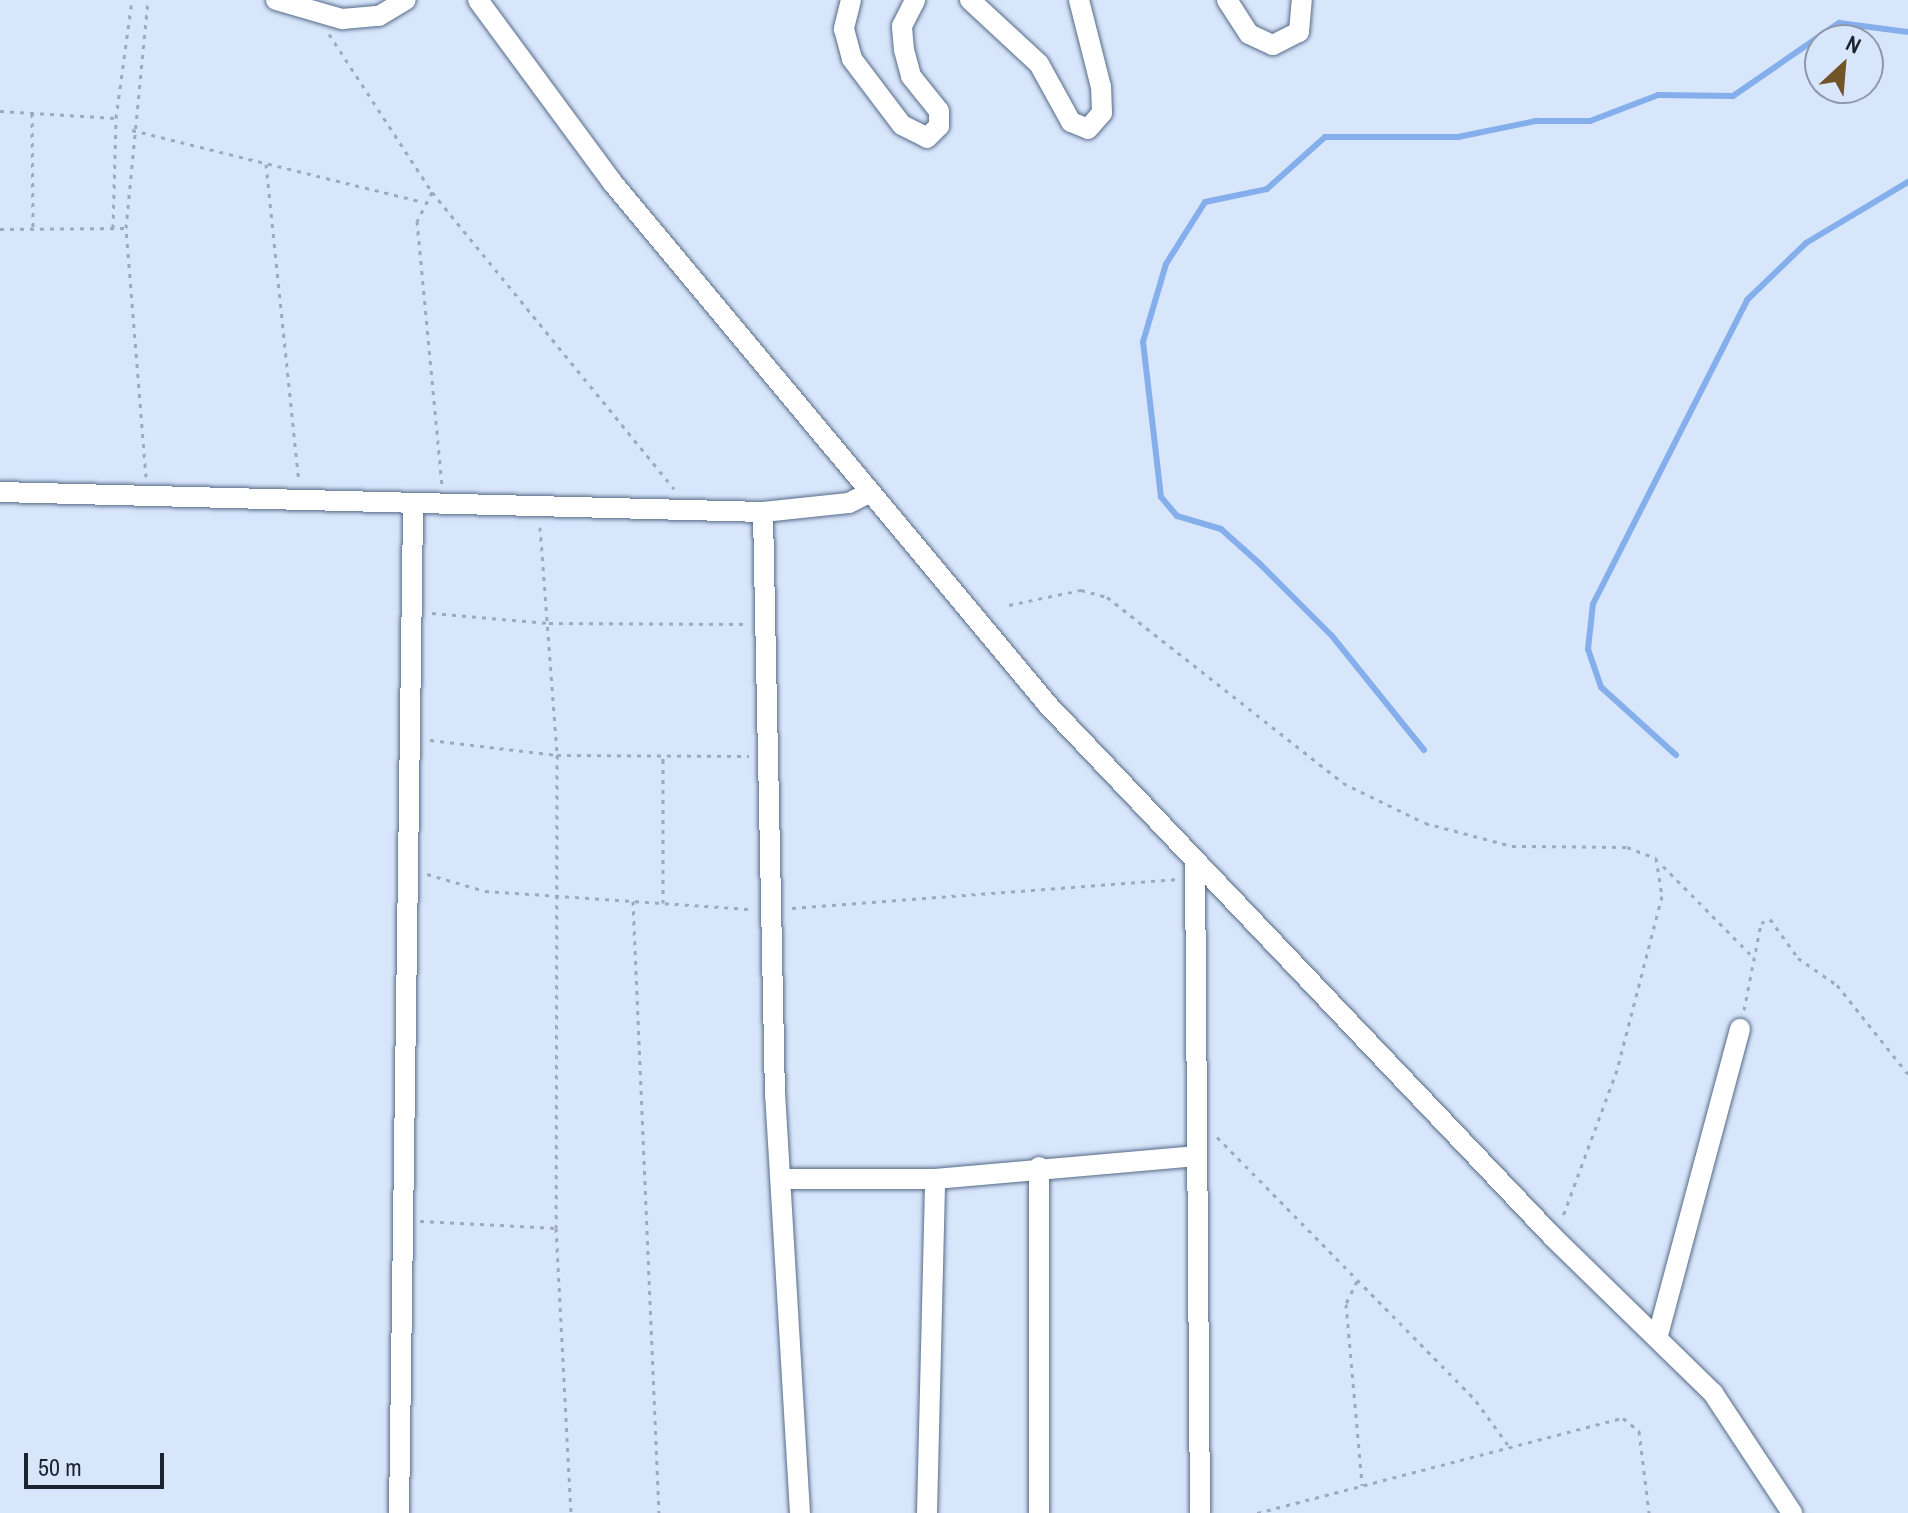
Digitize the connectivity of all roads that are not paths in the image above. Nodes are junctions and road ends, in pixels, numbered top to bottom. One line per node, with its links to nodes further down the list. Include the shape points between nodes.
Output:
1 (276, 0): 2 (street, via 326,15 379,16)
2 (406, 0)
3 (478, 0): 11 (street, via 612,182)
4 (851, 0): 5 (street, via 844,29 852,59 902,125 927,138 939,126 939,111 911,76 904,50 902,26)
5 (915, 0)
6 (970, 0): 7 (street, via 1039,64 1071,122 1088,129 1100,119 1101,87)
7 (1079, 0)
8 (1227, 0): 9 (street, via 1249,34 1273,45 1299,32)
9 (1302, 0)
10 (0, 492): 12 (street)
11 (869, 493): 13 (street, via 849,503); 14 (street)
12 (422, 506): 13 (street); 21 (street, via 412,612)
13 (763, 512): 18 (street, via 770,624 771,910)
14 (1195, 872): 16 (street); 20 (street, via 1552,1236)
15 (1740, 1029): 20 (street)
16 (1197, 1156): 17 (street); 25 (street)
17 (1039, 1167): 19 (street); 24 (street)
18 (784, 1179): 19 (street); 22 (street)
19 (935, 1179): 23 (street)
20 (1658, 1335): 26 (street, via 1749,1441)
21 (399, 1513)
22 (800, 1513)
23 (927, 1513)
24 (1039, 1513)
25 (1200, 1513)
26 (1792, 1513)

